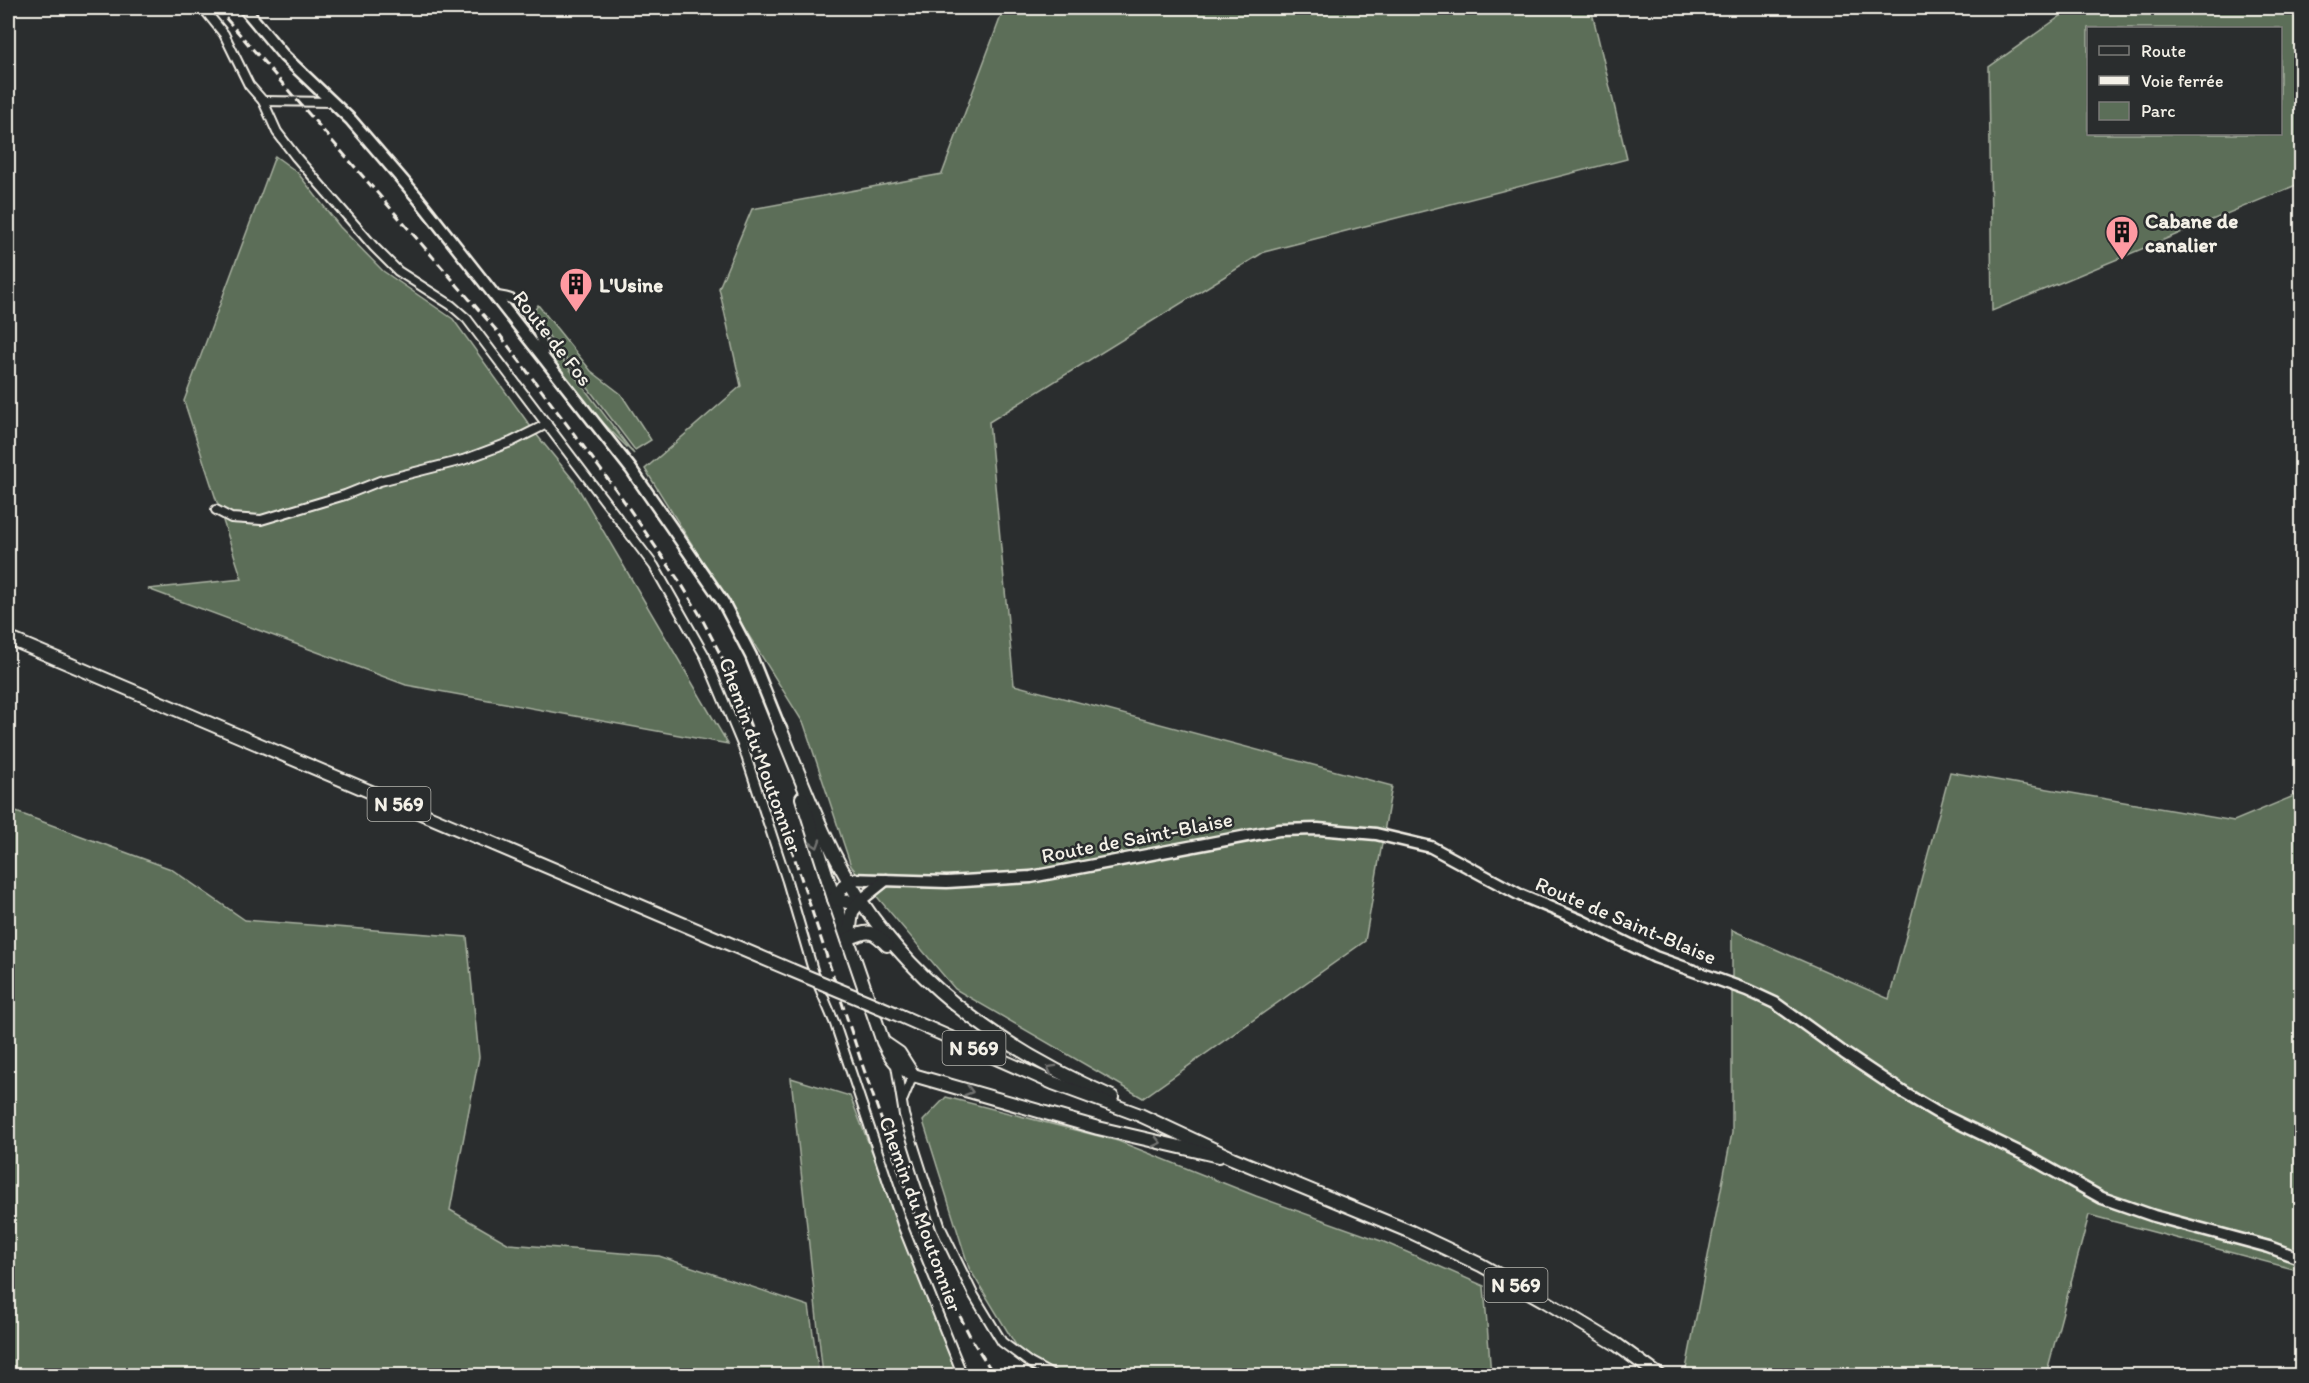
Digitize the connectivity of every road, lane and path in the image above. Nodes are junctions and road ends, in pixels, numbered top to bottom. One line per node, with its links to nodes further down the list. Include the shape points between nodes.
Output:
1 (203, 8): 3 (street, Chemin du Moutonnier, via 224,34 249,85)
2 (244, 8): 4 (street, Route de Fos, via 284,56)
3 (263, 101): 4 (street); 5 (street, Chemin du Moutonnier, via 284,141 374,247 398,271 467,319)
4 (334, 102): 8 (street, Route de Fos, via 417,197 631,469 723,602 751,656)
5 (547, 424): 6 (street, via 463,460 380,481 261,520 231,518); 22 (street, Chemin du Moutonnier, via 654,566 705,656 743,747 815,977 835,1024 903,1227)
6 (216, 510)
7 (8, 638): 19 (main road, N 569, bridge, via 1053,1083)
8 (780, 728): 9 (main road, via 825,834); 11 (main road, one-way to 11)
9 (849, 879): 10 (street, Route de Saint-Blaise); 11 (main road); 12 (main road)
10 (886, 880): 12 (street); 21 (street, Route de Saint-Blaise, via 947,882 1031,877 1279,830 1376,834 1431,847 1520,895 1655,957 1775,1003 1904,1093 2102,1198)
11 (834, 899): 12 (main road); 13 (main road)
12 (861, 900): 13 (main road, via 852,912); 14 (main road, via 911,962)
13 (848, 939): 14 (main road, via 864,932 878,935 922,982); 15 (main road)
14 (944, 995): 19 (main road, one-way to 14, via 1115,1098 1063,1076 1023,1053)
15 (883, 1042): 16 (main road); 17 (main road, via 899,1053)
16 (896, 1065): 17 (main road); 18 (street)
17 (913, 1075): 18 (street); 20 (main road, N 569, one-way to 20, via 1098,1128)
18 (902, 1100): 23 (street, via 941,1228 973,1294 1002,1342)
19 (1140, 1115): 20 (main road, N 569)
20 (1232, 1158): 24 (main road, N 569, via 1481,1265 1606,1338)
21 (2301, 1259)
22 (963, 1376)
23 (1054, 1376)
24 (1660, 1376)

